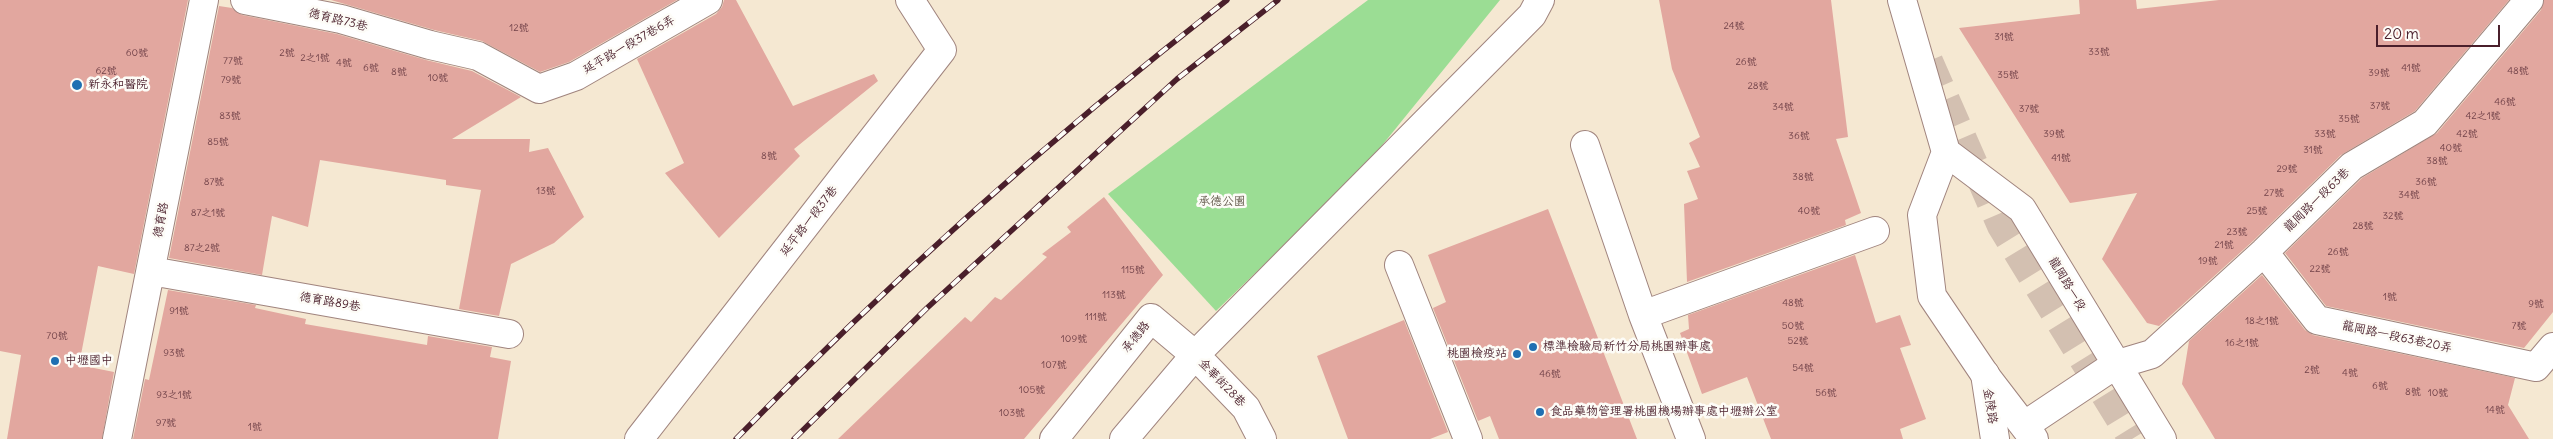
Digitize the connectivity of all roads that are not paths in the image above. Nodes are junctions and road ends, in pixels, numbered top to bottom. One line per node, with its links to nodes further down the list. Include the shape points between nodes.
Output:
1 (204, 0): 14 (street, 德育路)
2 (246, 0): 8 (street, 德育路73巷, via 342,19 478,56 540,89)
3 (708, 0): 8 (street, 延平路一段37巷6弄)
4 (910, 0): 23 (street, 延平路一段37巷, via 942,50)
5 (1540, 0): 18 (street, via 1532,15)
6 (1902, 0): 10 (street)
7 (2529, 0): 12 (street, 龍岡路一段63巷, via 2425,123 2352,166)
8 (576, 76)
9 (1585, 146): 15 (street)
10 (1946, 152): 19 (street, 龍岡路一段, via 2022,209); 20 (street, via 1922,215 1932,296)
11 (1875, 231): 15 (street)
12 (2264, 252): 17 (street, 龍岡路一段63巷20弄, via 2317,320 2536,367); 19 (street, 龍岡路一段63巷, via 2152,354)
13 (1399, 265): 27 (street)
14 (151, 271): 16 (street, 德育路89巷); 22 (street, 德育路)
15 (1644, 315): 28 (street)
16 (510, 334)
17 (2553, 347)
18 (1194, 355): 24 (street, 承德路, via 1151,318); 25 (street); 26 (street, 金華街28巷, via 1246,408)
19 (2115, 365): 21 (street, 龍岡路一段63巷); 30 (street, 龍岡路一段)
20 (1985, 374): 21 (street); 29 (street, 金陵路)
21 (2030, 432)
22 (117, 439)
23 (639, 439)
24 (1054, 439)
25 (1124, 439)
26 (1262, 439)
27 (1468, 439)
28 (1691, 439)
29 (1995, 439)
30 (2162, 439)

